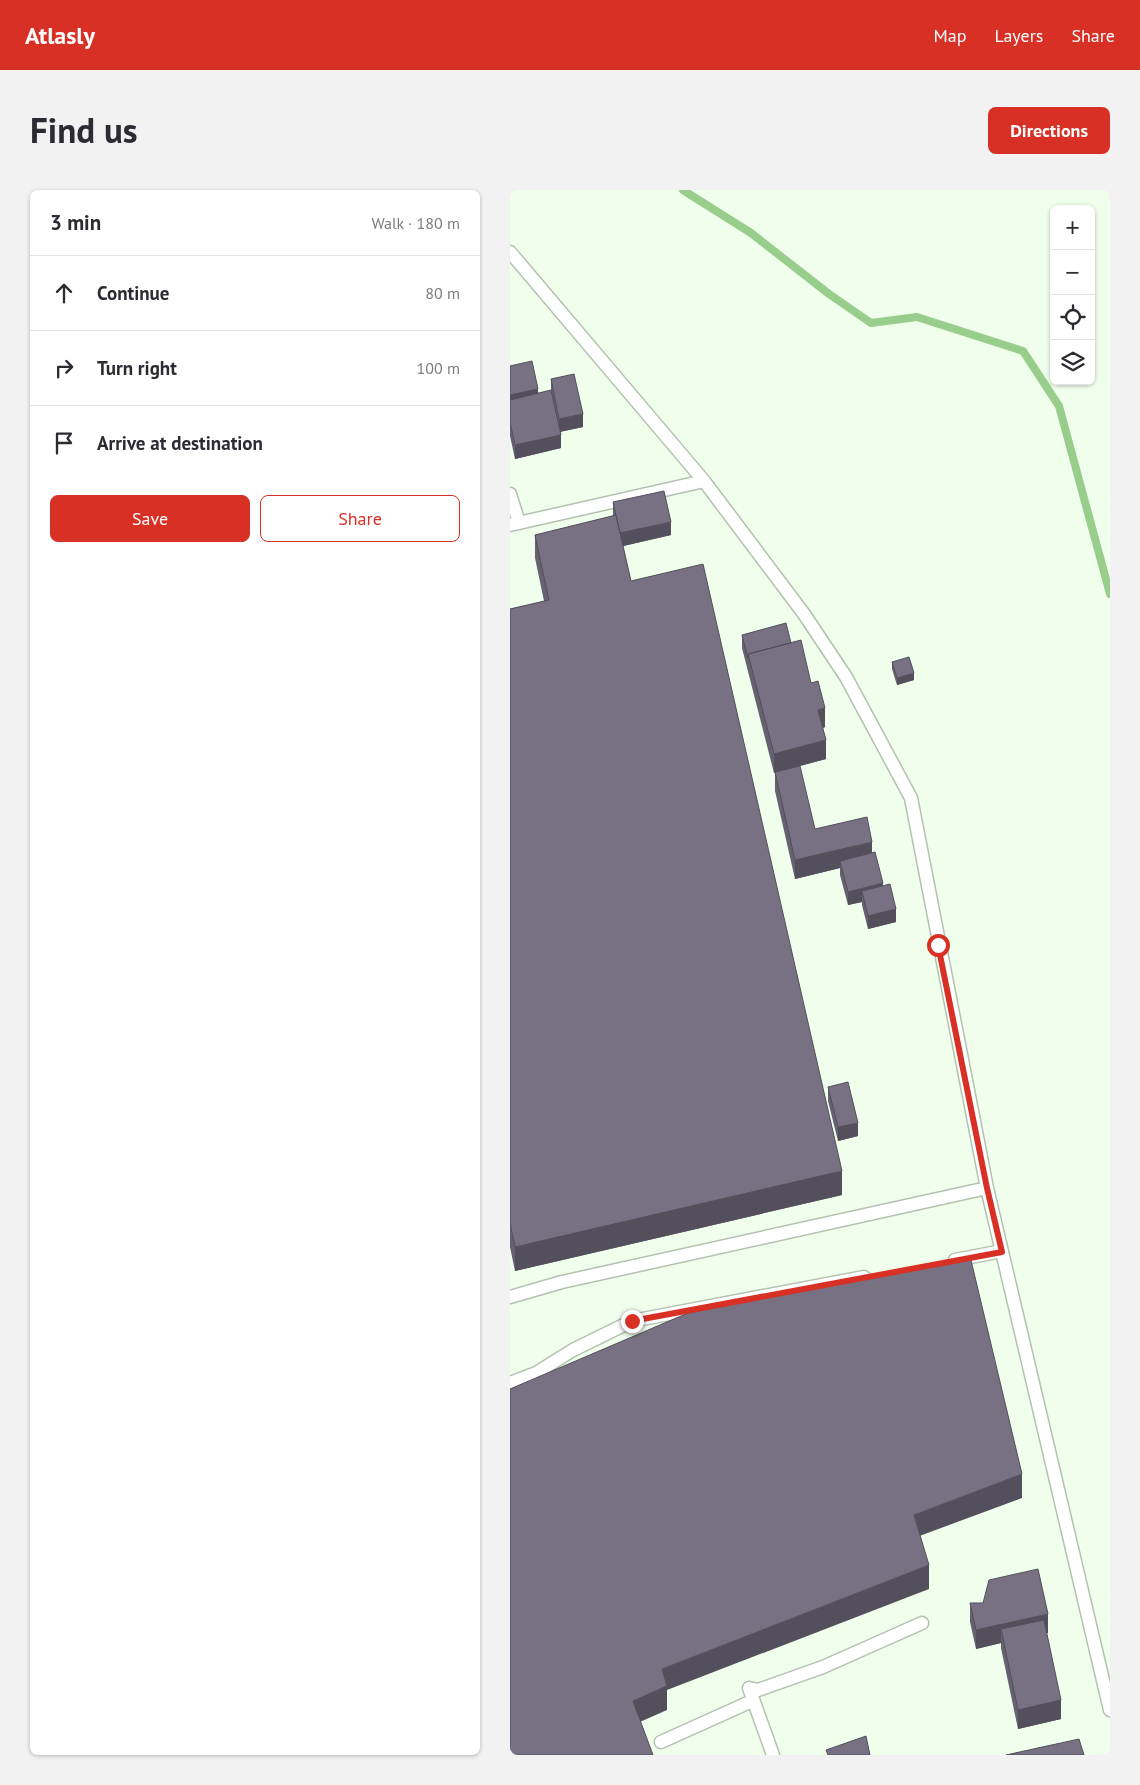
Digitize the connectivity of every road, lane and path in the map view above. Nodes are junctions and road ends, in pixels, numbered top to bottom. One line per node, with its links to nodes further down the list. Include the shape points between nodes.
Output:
1 (510, 252): 2 (lane)
2 (704, 481): 4 (lane); 5 (lane, via 841,669 910,798)
3 (510, 494): 4 (lane)
4 (514, 524)
5 (987, 1188): 6 (lane); 9 (lane, via 562,1282)
6 (1002, 1252): 7 (lane); 13 (lane)
7 (943, 1262)
8 (875, 1275): 10 (lane, via 632,1321 573,1350 536,1373)
9 (510, 1297)
10 (510, 1383)
11 (922, 1623): 12 (lane, via 823,1667 758,1690 748,1688)
12 (752, 1701): 14 (lane); 15 (lane)
13 (1110, 1710)
14 (661, 1742)
15 (774, 1755)

